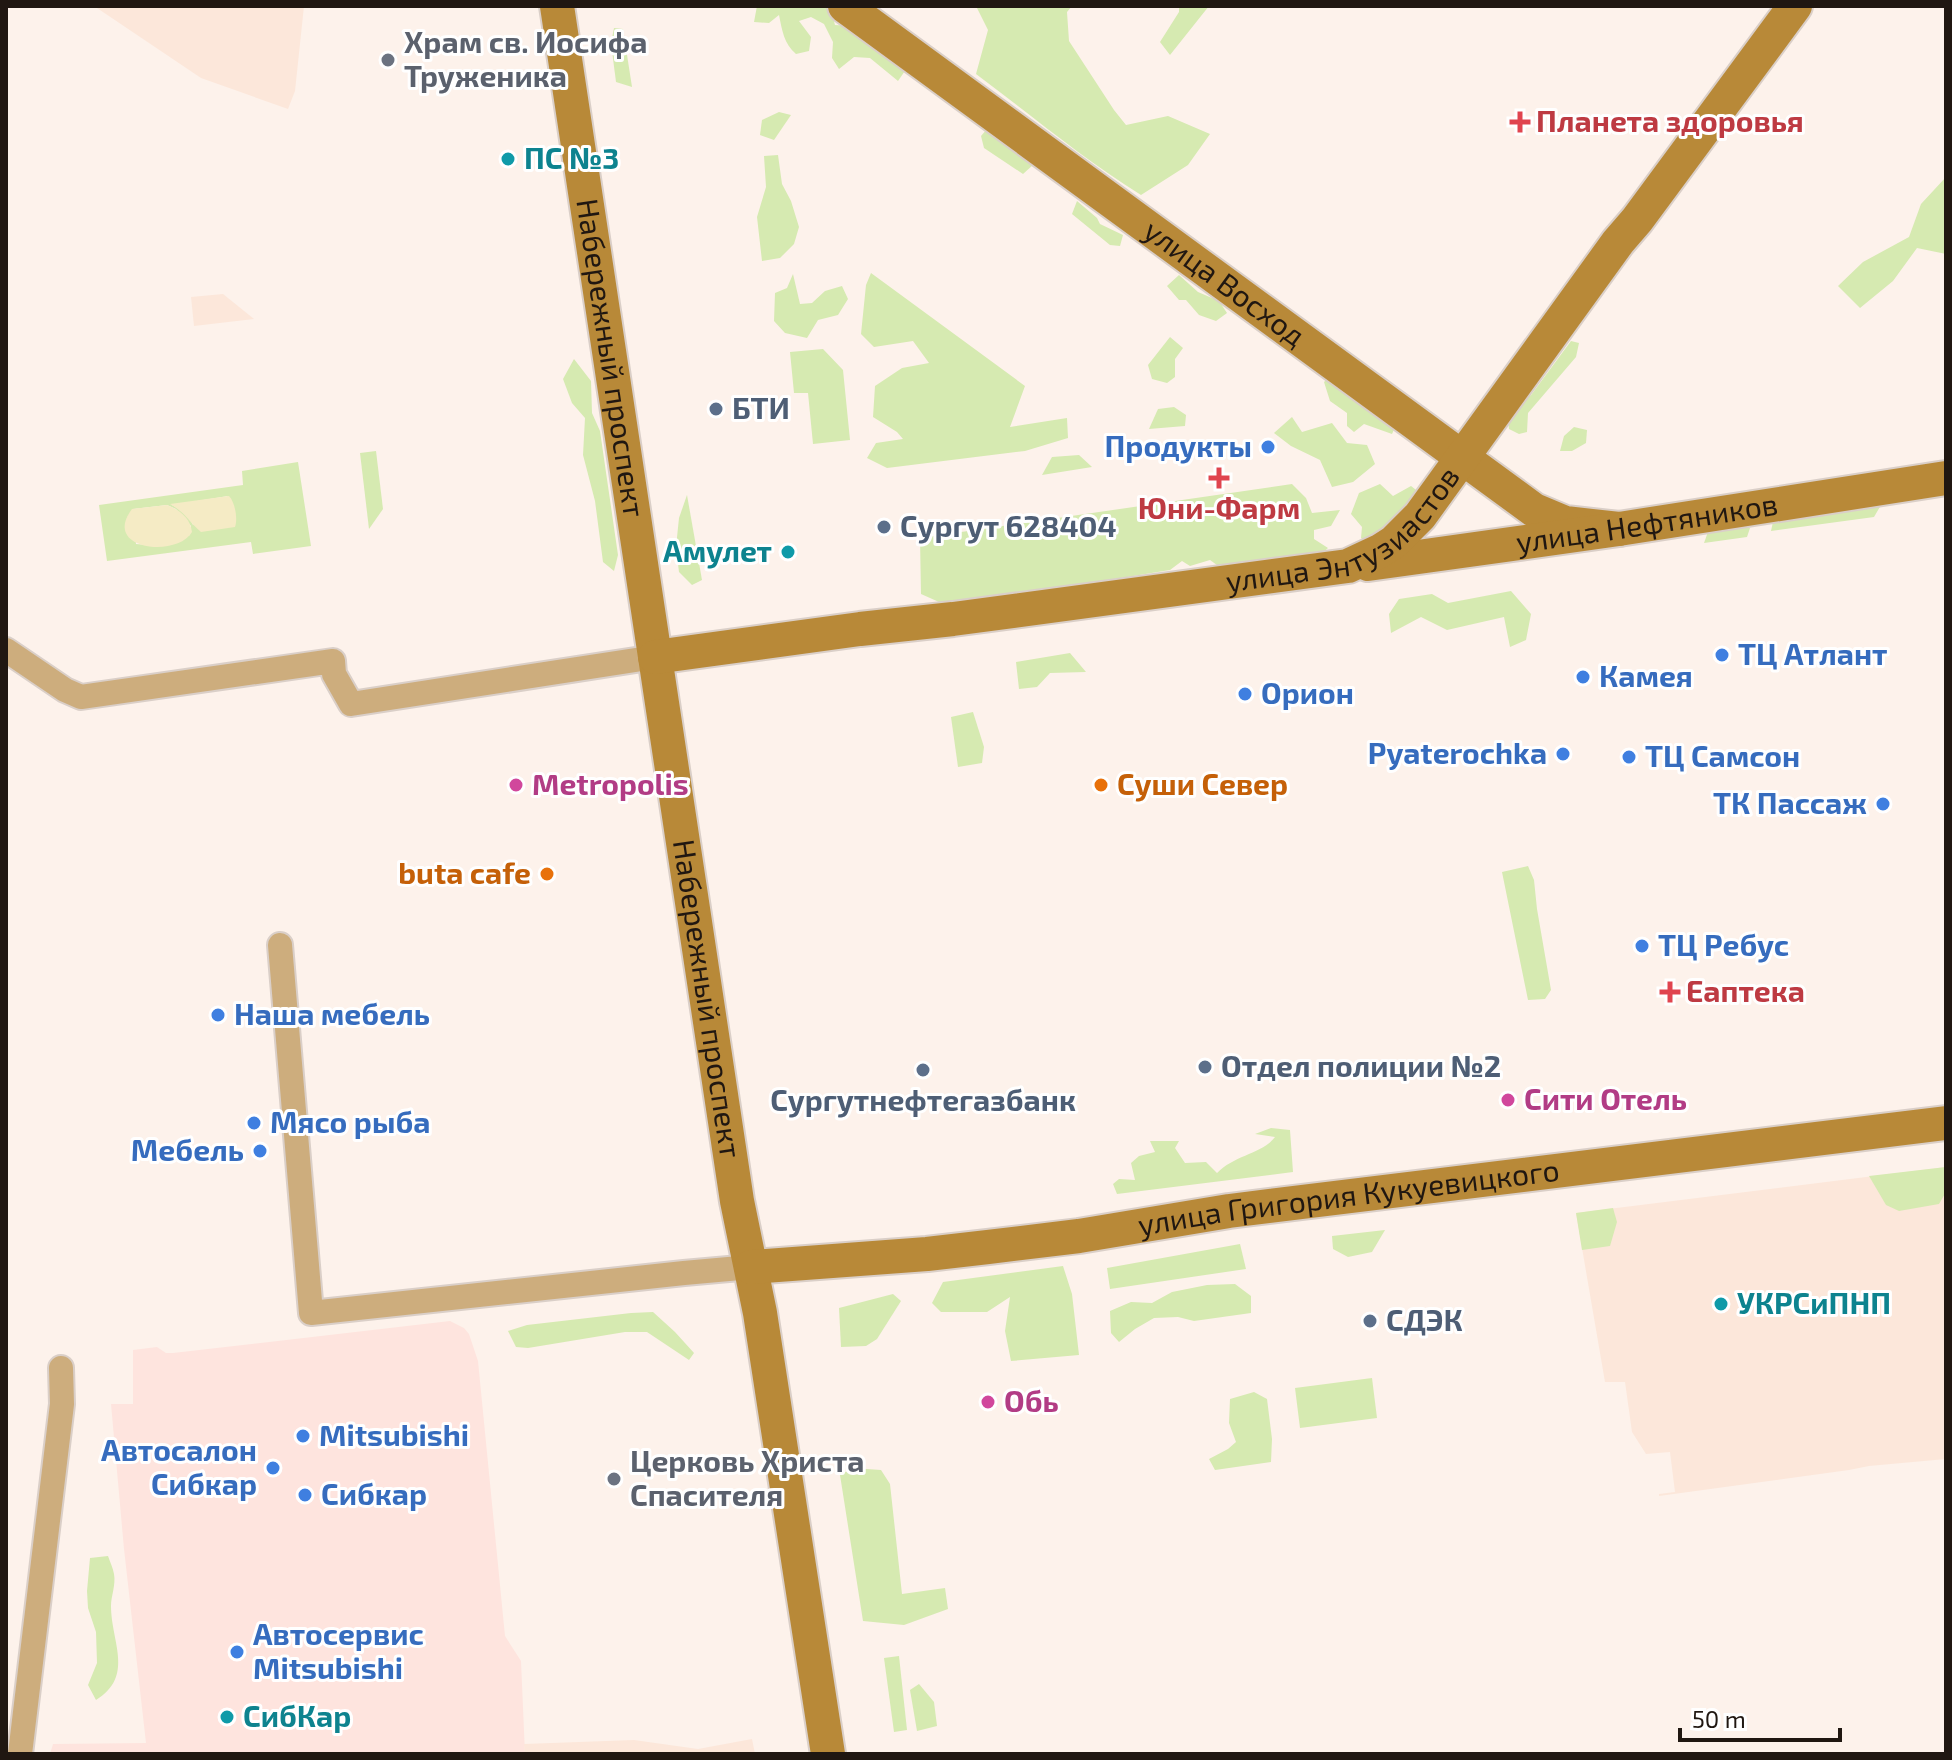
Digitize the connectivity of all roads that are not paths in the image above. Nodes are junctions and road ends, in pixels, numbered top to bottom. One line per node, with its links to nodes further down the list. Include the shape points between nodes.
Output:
1 (557, 6): 9 (main road, Набережный проспект)
2 (845, 6): 4 (main road, улица Восход)
3 (1795, 6): 4 (main road, улица Энтузиастов)
4 (1462, 457): 6 (main road, улица Восход, via 1534,510 1565,523); 7 (main road, улица Энтузиастов, via 1420,516 1394,542)
5 (1946, 478): 6 (main road, улица Нефтяников)
6 (1619, 529): 7 (main road, улица Нефтяников)
7 (1348, 566): 9 (main road, улица Энтузиастов)
8 (6, 650): 9 (street, via 81,697 333,661 334,674 351,704)
9 (655, 657): 12 (main road, Набережный проспект)
10 (280, 945): 12 (street, via 311,1313)
11 (1946, 1123): 12 (main road, улица Григория Кукуевицкого, via 1229,1211 988,1247)
12 (751, 1267): 15 (main road, Набережный проспект)
13 (61, 1368): 14 (street, via 62,1404)
14 (20, 1754)
15 (828, 1754)

